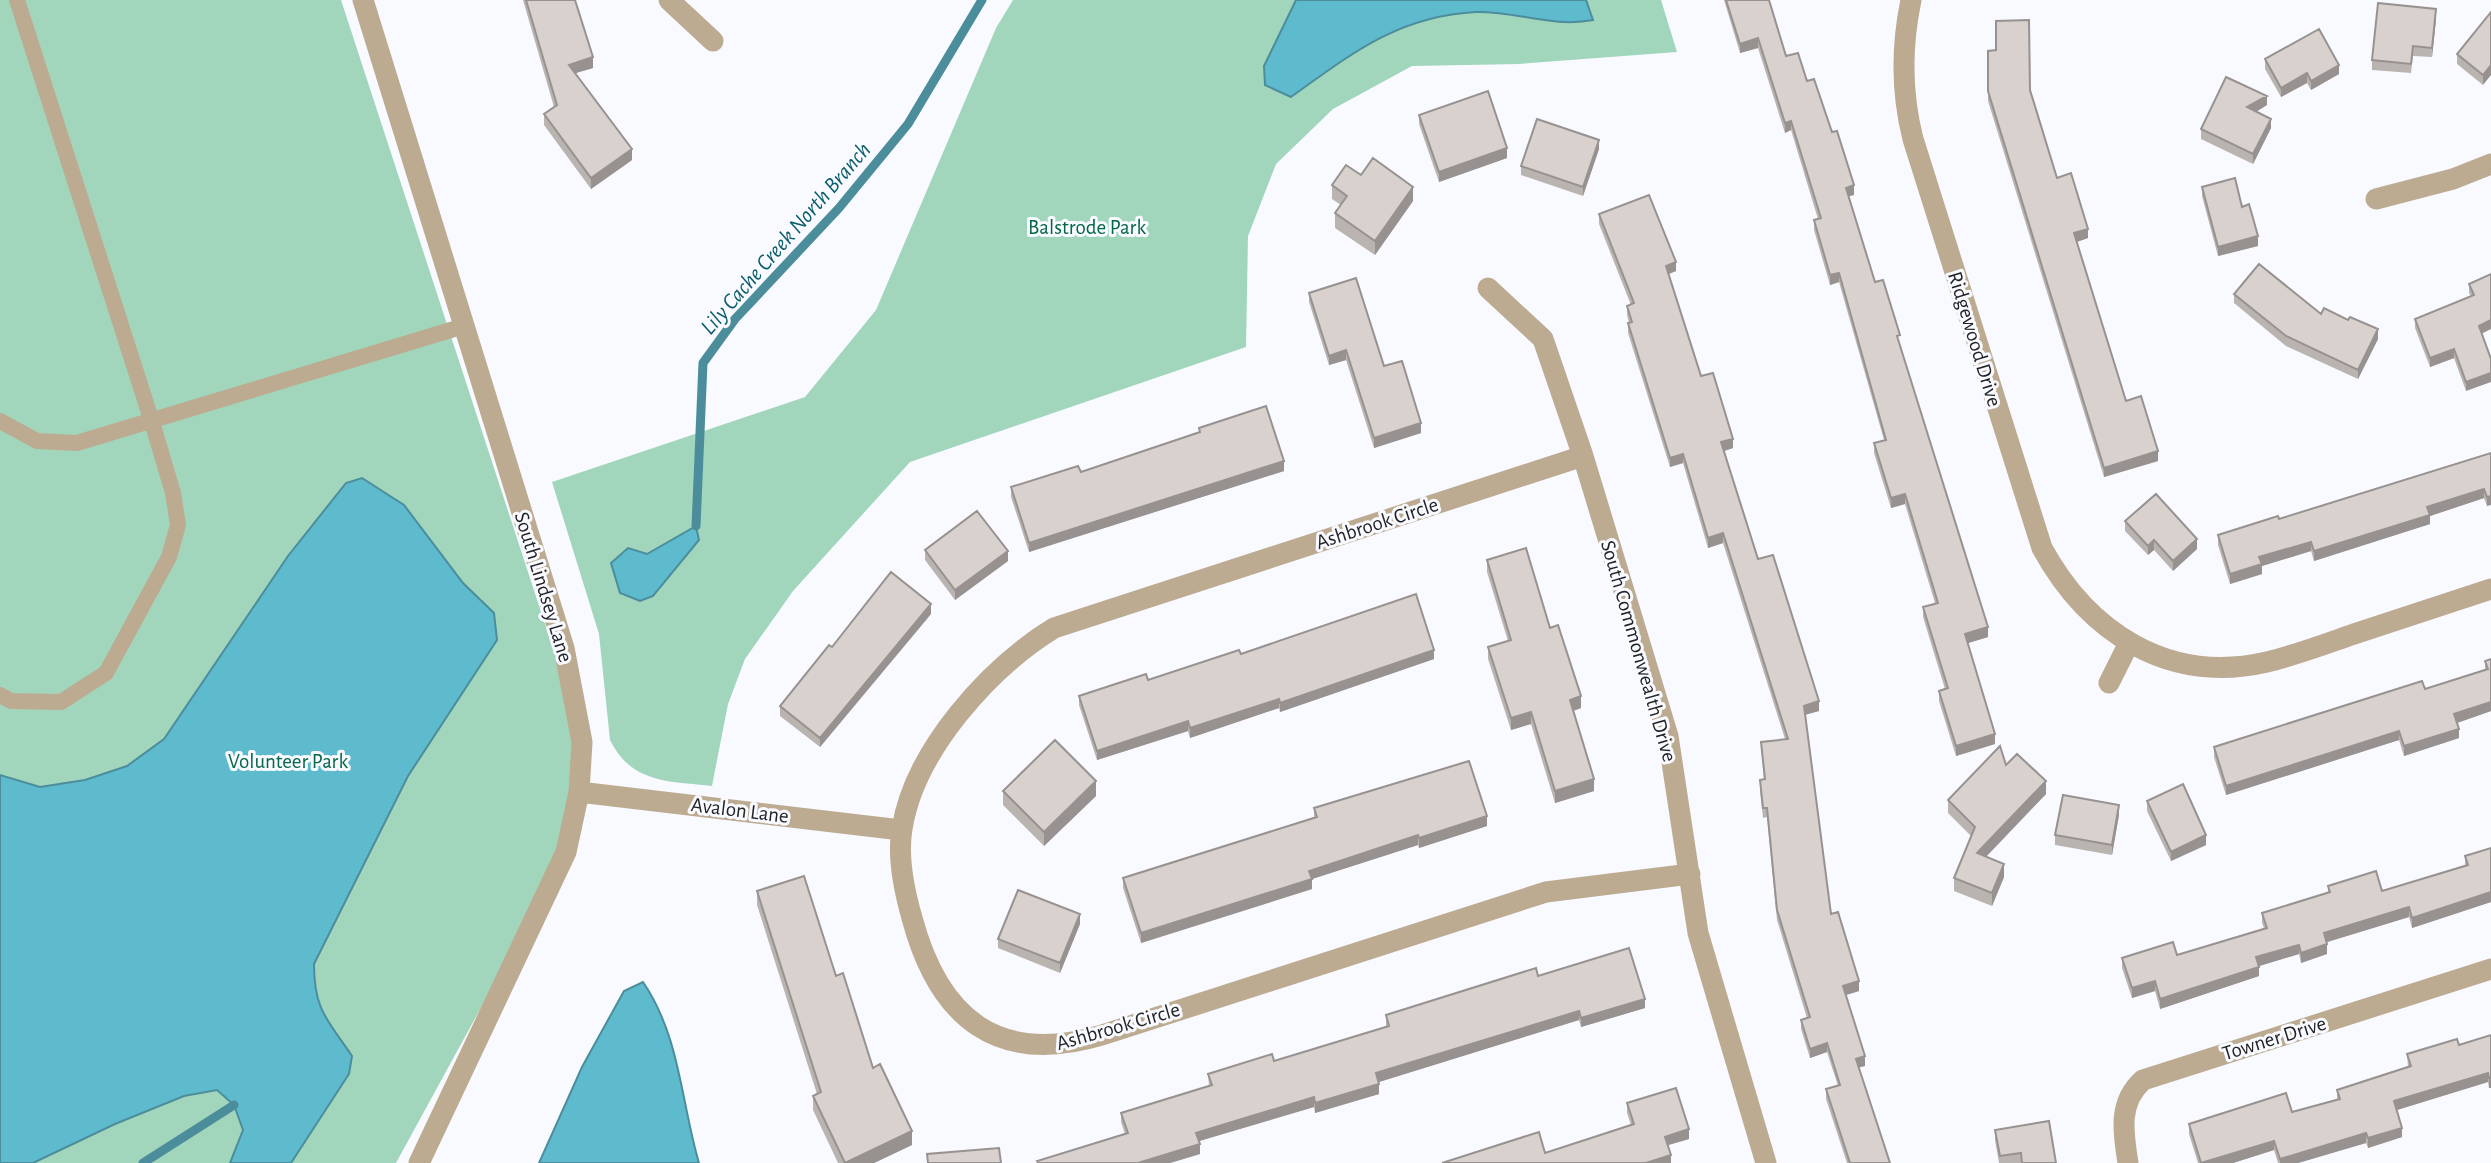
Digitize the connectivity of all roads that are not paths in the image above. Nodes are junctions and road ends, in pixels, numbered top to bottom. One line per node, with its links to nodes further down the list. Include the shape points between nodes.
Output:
1 (17, 0): 11 (lane)
2 (363, 0): 9 (street, South Lindsey Lane)
3 (669, 0): 5 (street)
4 (1911, 0): 14 (street, Ridgewood Drive, via 1903,63 1907,115 2033,524 2069,593 2093,619)
5 (713, 41)
6 (2491, 164): 7 (street)
7 (2376, 199)
8 (1488, 288): 12 (street, South Commonwealth Drive, via 1543,339)
9 (464, 326): 11 (lane); 17 (street, South Lindsey Lane, via 564,648 582,742)
10 (0, 421): 11 (lane, via 37,441 78,443)
11 (152, 422): 16 (lane, via 178,525 169,557 116,656 106,673 61,702 11,701)
12 (1583, 456): 18 (street, Ashbrook Circle, via 1054,628 1011,659 934,748 920,772); 19 (street, South Commonwealth Drive, via 1668,736)
13 (2491, 589): 14 (street, Ridgewood Drive, via 2287,656 2244,665 2177,662)
14 (2129, 643): 15 (street)
15 (2109, 683)
16 (0, 695)
17 (579, 792): 18 (street, Avalon Lane); 21 (street, South Lindsey Lane, via 566,852)
18 (901, 830): 19 (street, Ashbrook Circle, via 908,904 927,968 963,1015 995,1035 1026,1045 1074,1043 1546,892)
19 (1690, 874): 22 (street, South Commonwealth Drive, via 1698,933)
20 (2491, 969): 23 (street, Towner Drive, via 2143,1080 2127,1100 2123,1116)
21 (419, 1163)
22 (1766, 1163)
23 (2128, 1163)

